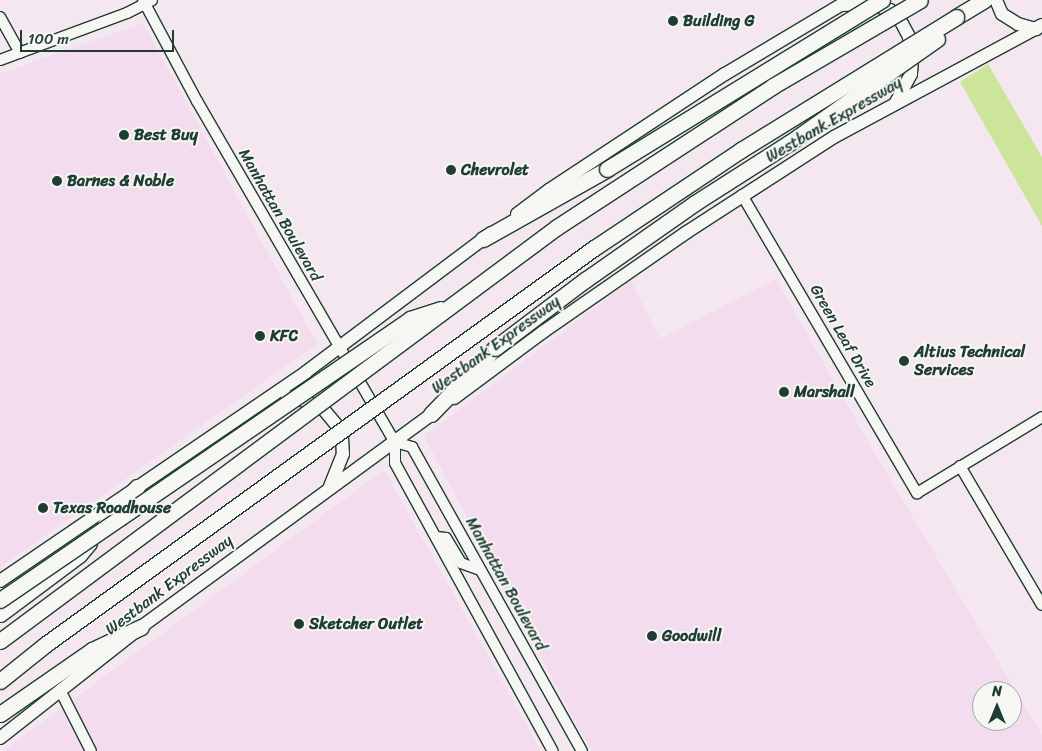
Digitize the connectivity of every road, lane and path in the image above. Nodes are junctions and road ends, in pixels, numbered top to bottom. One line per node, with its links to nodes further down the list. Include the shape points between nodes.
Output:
1 (882, 0): 14 (highway, bridge, via 607,169)
2 (920, 0): 15 (highway, bridge, via 773,86 681,145 557,227)
3 (984, 0): 8 (highway, Westbank Expressway)
4 (996, 0): 9 (main road, via 1002,14 1018,24)
5 (147, 1): 10 (street, via 126,13); 16 (street, Manhattan Boulevard, via 197,101)
6 (845, 3): 12 (main road, via 870,4 890,10 898,16 909,37 911,74); 14 (main road, via 725,74 548,190)
7 (0, 17): 10 (street)
8 (956, 17): 18 (highway, bridge, via 939,38 585,280 496,348); 32 (highway, Westbank Expressway, bridge, via 741,150 594,248 46,644)
9 (1039, 27): 12 (main road, Westbank Expressway)
10 (20, 53): 11 (street)
11 (0, 60)
12 (895, 104): 13 (main road, Westbank Expressway, via 834,137)
13 (742, 195): 18 (main road, Westbank Expressway, via 548,328); 21 (street, Green Leaf Drive, via 917,492)
14 (483, 239): 16 (main road)
15 (453, 304): 27 (highway, bridge, via 410,318); 31 (highway, bridge)
16 (339, 347): 17 (main road); 20 (street, Manhattan Boulevard)
17 (273, 394): 22 (main road); 23 (main road, via 312,404 324,410 335,422 344,448)
18 (431, 414): 20 (main road, Westbank Expressway)
19 (1042, 417): 21 (street)
20 (395, 442): 23 (main road, Westbank Expressway); 24 (street, Manhattan Boulevard, via 395,463); 25 (street, Manhattan Boulevard, via 412,447)
21 (960, 466): 28 (street)
22 (137, 487): 26 (main road); 29 (highway, via 79,555)
23 (330, 487): 30 (main road, Westbank Expressway)
24 (436, 537): 25 (street, via 446,538 461,563); 37 (street, Manhattan Boulevard)
25 (480, 570): 38 (street, Manhattan Boulevard)
26 (0, 581)
27 (0, 600)
28 (1042, 605)
29 (0, 614)
30 (141, 627): 33 (highway, via 92,650)
31 (0, 641)
32 (0, 681)
33 (56, 684): 34 (highway); 35 (main road); 36 (street)
34 (0, 714)
35 (0, 738)
36 (91, 751)
37 (554, 751)
38 (582, 751)

